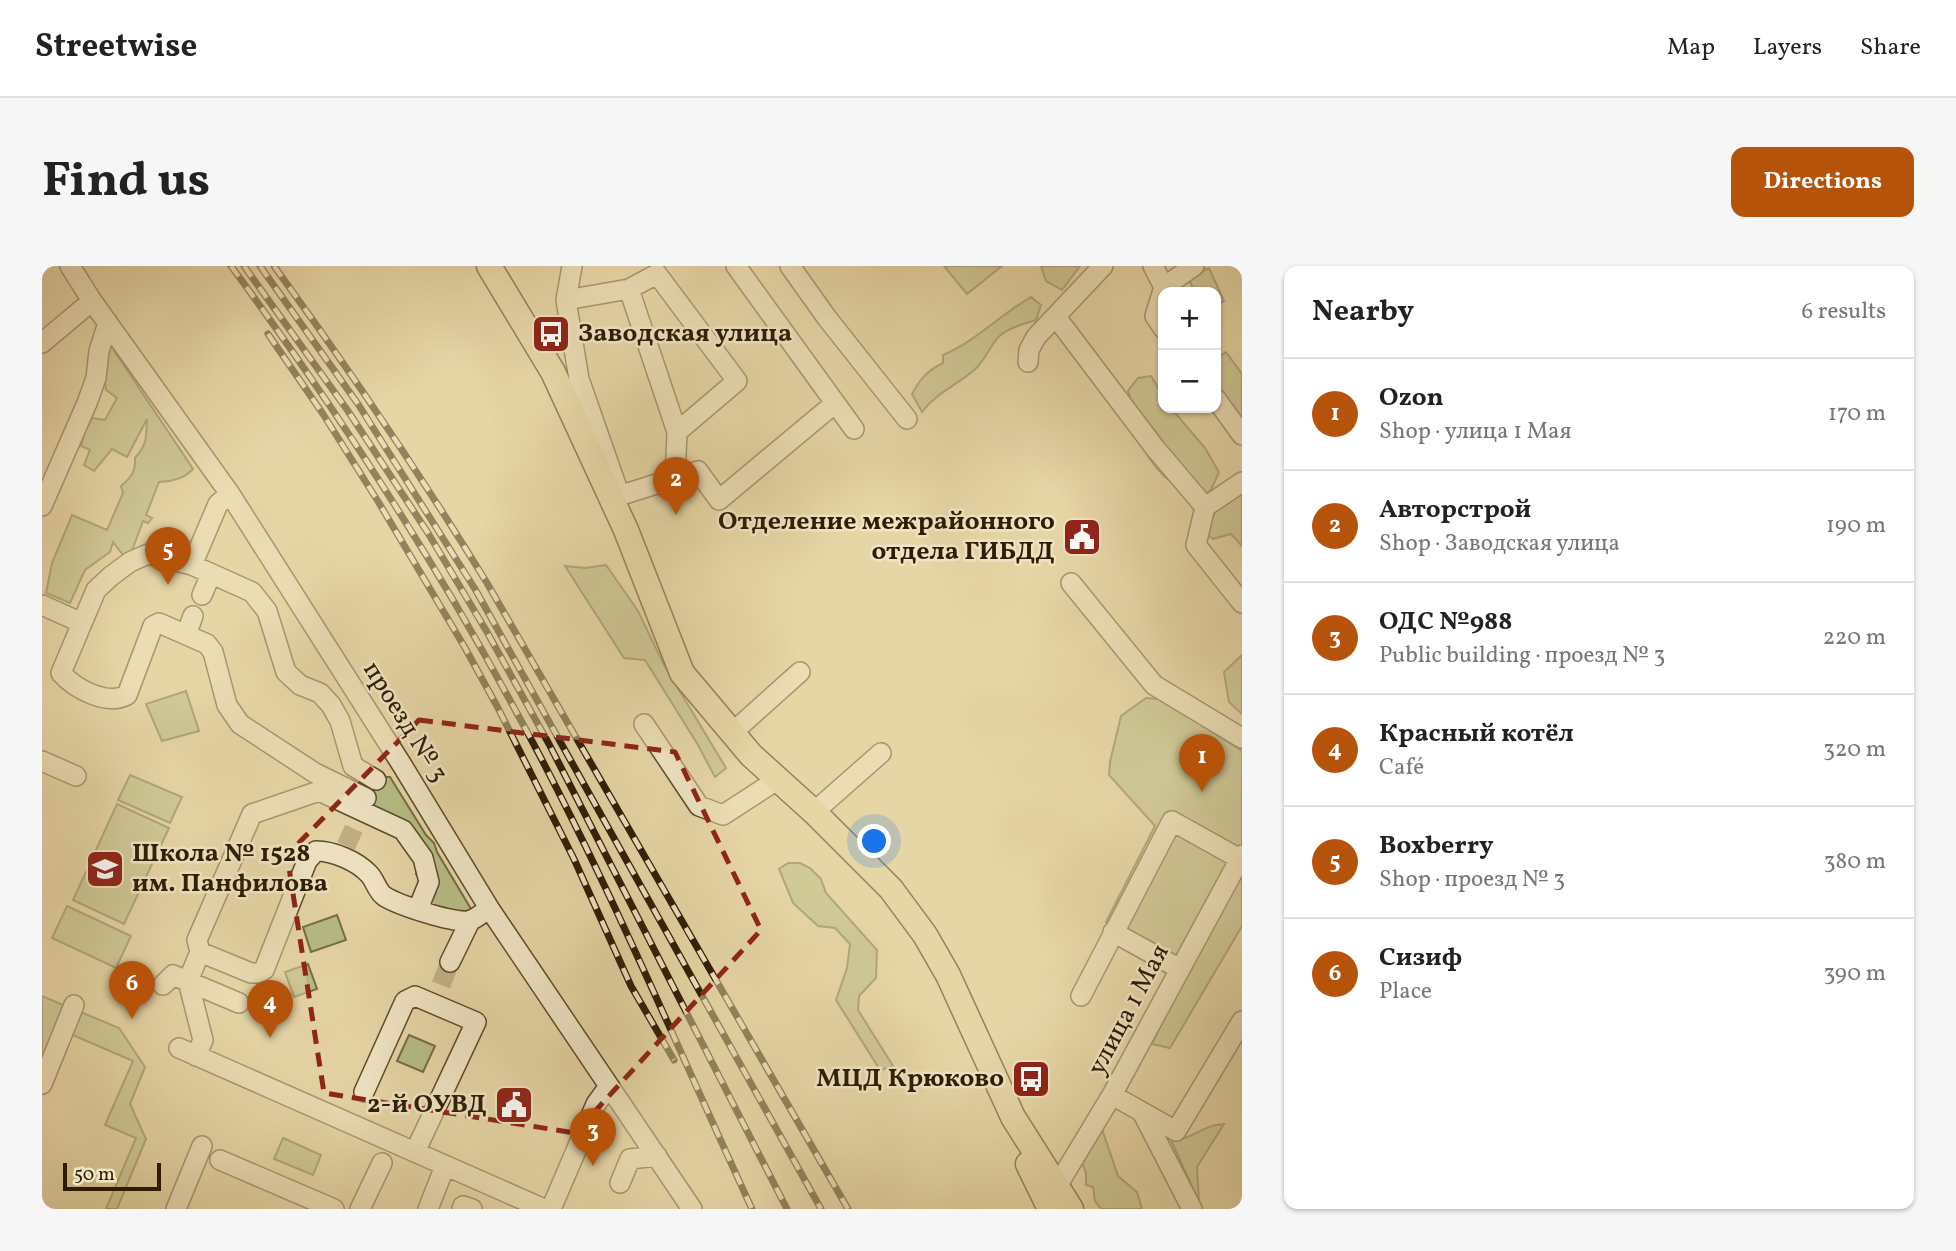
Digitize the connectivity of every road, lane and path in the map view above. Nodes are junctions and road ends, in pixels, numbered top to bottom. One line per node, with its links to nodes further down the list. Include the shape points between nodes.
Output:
1 (69, 266): 12 (street, проезд № 3)
2 (489, 266): 27 (main road, via 545,357)
3 (572, 266): 11 (street)
4 (736, 266): 17 (street)
5 (790, 266): 19 (street)
6 (1103, 266): 13 (street)
7 (1153, 266): 9 (street)
8 (1194, 266): 9 (street)
9 (1164, 287)
10 (629, 289): 11 (street); 21 (street); 21 (street, via 657,274 737,381)
11 (566, 300): 27 (street, via 579,379)
12 (92, 301): 14 (street, проезд № 3); 15 (street)
13 (1056, 317): 16 (street, via 1036,337); 29 (street)
14 (108, 323): 23 (street, via 96,378); 26 (street, проезд № 3)
15 (42, 343)
16 (1028, 362)
17 (834, 404): 20 (street); 24 (street, via 719,500 698,471)
18 (1221, 406): 22 (street)
19 (906, 419)
20 (853, 429)
21 (677, 432): 24 (street)
22 (1242, 435)
23 (48, 473): 28 (street)
24 (675, 478): 27 (street)
25 (1242, 482): 29 (street)
26 (230, 494): 30 (street, via 218,504); 46 (street, проезд № 3)
27 (616, 497): 42 (main road, via 682,673)
28 (42, 506)
29 (1205, 507): 34 (street, via 1196,545)
30 (192, 565): 31 (street); 38 (street, via 148,554 130,562 96,590)
31 (211, 574): 33 (street); 48 (street, via 252,592 267,611 286,672 331,705 353,766)
32 (1071, 583): 43 (street, via 1154,685)
33 (202, 595)
34 (1242, 603)
35 (42, 605): 38 (street)
36 (42, 611): 38 (street)
37 (194, 616): 39 (street)
38 (81, 625): 39 (street, via 61,673 69,683 110,700 127,695 153,626 159,623)
39 (186, 635): 50 (street, via 207,644 213,653 227,705 240,724 315,773)
40 (800, 672): 42 (street)
41 (644, 724): 49 (street, via 699,806 723,815)
42 (732, 733): 49 (main road)
43 (1242, 738)
44 (881, 753): 51 (street)
45 (42, 761): 47 (street)
46 (402, 765): 48 (street); 53 (street, проезд № 3)
47 (76, 776)
48 (376, 780): 50 (street)
49 (777, 780): 51 (main road)
50 (361, 811): 54 (street, via 403,830 423,858 429,882); 57 (street, via 319,791 253,814 197,940)
51 (814, 812): 78 (main road, via 891,889 925,936 948,975 1013,1117 1029,1166)
52 (1241, 857): 56 (street, via 1172,821); 59 (street, улица 1 Мая)
53 (489, 908): 55 (street); 67 (street, проезд № 3)
54 (418, 909): 55 (street, via 450,920); 57 (street, via 382,895 369,873 344,852 316,851 307,861 264,970 251,973)
55 (470, 921): 58 (street)
56 (1113, 932): 59 (street); 62 (street)
57 (200, 952): 60 (street)
58 (450, 962)
59 (1180, 969): 69 (street, улица 1 Мая)
60 (188, 981): 61 (street, via 173,975); 63 (street); 72 (street, via 203,1040 188,1052)
61 (163, 985)
62 (1081, 996)
63 (239, 1003)
64 (74, 1005): 66 (street)
65 (1242, 1021): 70 (street, via 1176,1131)
66 (42, 1084)
67 (609, 1086): 73 (street, проезд № 3); 87 (street, via 596,1104)
68 (364, 1092): 72 (street, via 405,1001 437,993 476,1022)
69 (1112, 1096): 70 (street); 78 (street, улица 1 Мая)
70 (1142, 1112): 90 (street)
71 (202, 1146): 80 (street)
72 (415, 1152): 76 (street)
73 (657, 1156): 77 (street, via 630,1159); 88 (street, проезд № 3)
74 (220, 1160): 81 (street)
75 (382, 1163): 82 (street)
76 (445, 1166): 79 (street); 83 (street)
77 (620, 1183)
78 (1051, 1200): 89 (main road)
79 (517, 1204): 86 (street)
80 (176, 1209)
81 (334, 1209)
82 (360, 1209)
83 (428, 1209)
84 (462, 1209): 85 (street)
85 (472, 1209)
86 (544, 1209)
87 (551, 1209)
88 (691, 1209)
89 (1071, 1209)
90 (1192, 1209)

